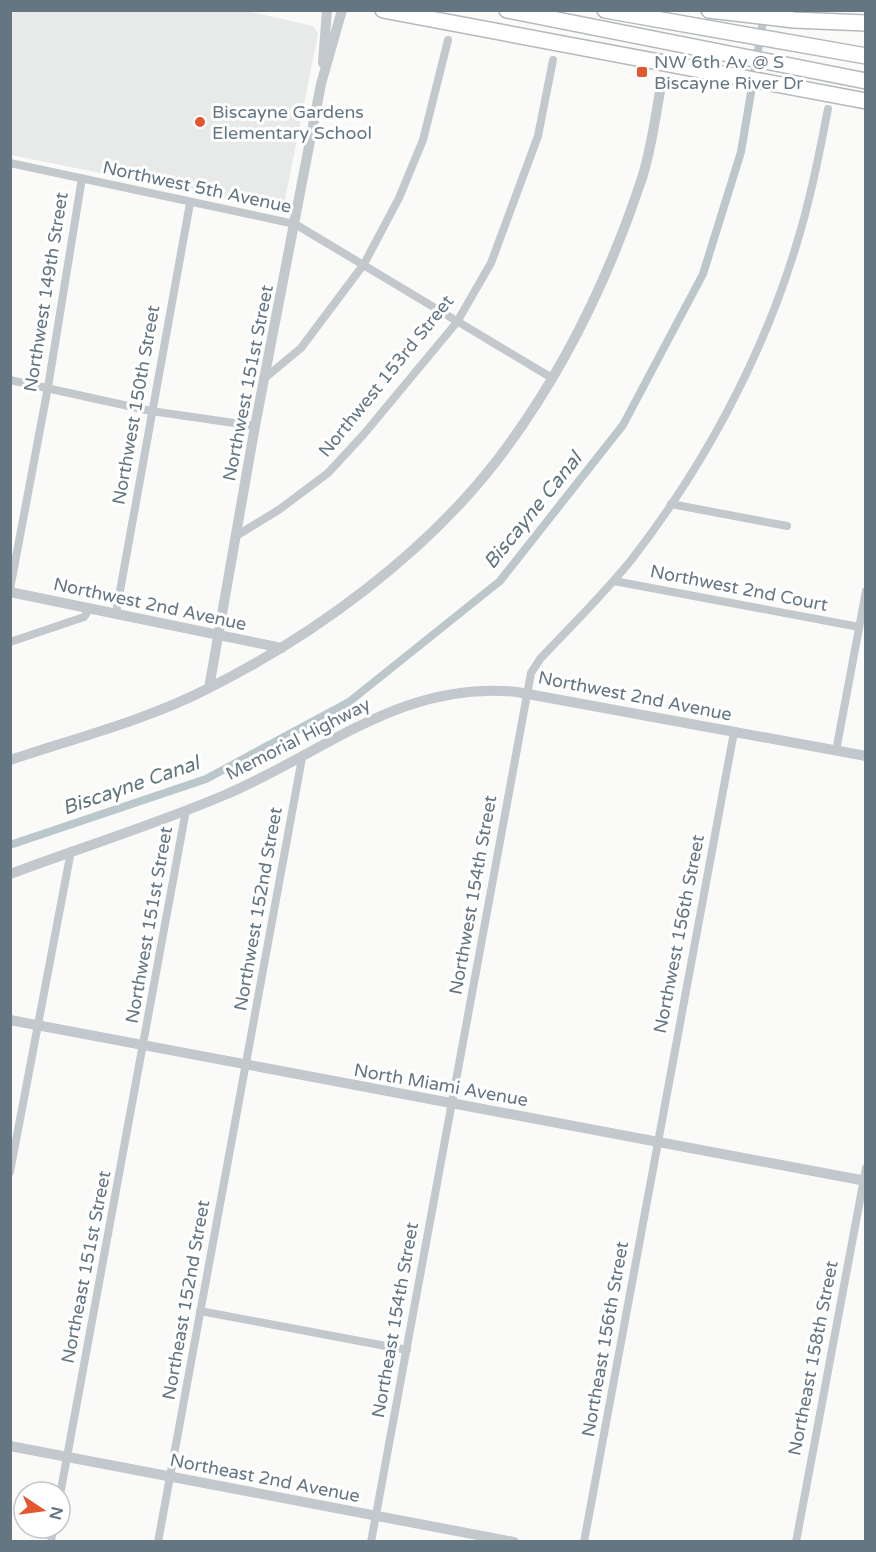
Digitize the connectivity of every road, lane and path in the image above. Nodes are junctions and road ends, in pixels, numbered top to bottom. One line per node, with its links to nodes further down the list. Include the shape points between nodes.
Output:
1 (383, 10): 17 (highway, via 769,83)
2 (507, 10): 10 (highway)
3 (522, 10): 10 (highway)
4 (605, 10): 11 (highway)
5 (709, 10): 8 (highway, via 794,20)
6 (327, 14): 7 (street); 15 (street, Northwest 151st Street)
7 (341, 15): 15 (street, Northwest 151st Street)
8 (861, 21)
9 (447, 40): 22 (street, via 423,140 399,198)
10 (737, 54): 13 (highway)
11 (866, 56)
12 (553, 60): 23 (street, Northwest 153rd Street, via 534,146 491,263)
13 (866, 79)
14 (662, 80): 25 (street, via 643,176 612,261)
15 (321, 84): 21 (street, Northwest 151st Street)
16 (866, 99): 17 (highway)
17 (826, 101): 30 (street, Northwest 154th Street, via 802,229 771,316 720,425)
18 (10, 163): 19 (street, Northwest 5th Avenue)
19 (82, 178): 20 (street, Northwest 5th Avenue); 27 (street, Northwest 149th Street)
20 (190, 202): 21 (street, Northwest 5th Avenue); 28 (street, Northwest 150th Street)
21 (295, 224): 22 (street, Northwest 5th Avenue); 24 (street, Northwest 151st Street)
22 (364, 264): 23 (street, Northwest 5th Avenue); 24 (street, via 301,348)
23 (457, 322): 25 (street, Northwest 5th Avenue); 32 (street, Northwest 153rd Street, via 328,473)
24 (265, 378): 29 (street, Northwest 151st Street)
25 (552, 378): 41 (street, via 498,459 441,524 364,590)
26 (10, 380): 27 (street)
27 (48, 387): 28 (street); 34 (street, Northwest 149th Street)
28 (151, 411): 29 (street); 37 (street, Northwest 150th Street)
29 (255, 426): 32 (street, Northwest 151st Street)
30 (671, 504): 31 (street); 33 (street, Northwest 154th Street)
31 (787, 526)
32 (236, 536): 39 (street, Northwest 151st Street)
33 (614, 581): 38 (street, Northwest 2nd Court); 43 (street, Northwest 154th Street, via 534,668)
34 (10, 590): 36 (street, Northwest 2nd Avenue)
35 (866, 591): 38 (street)
36 (90, 608): 37 (street, Northwest 2nd Avenue); 40 (street, via 84,617)
37 (116, 614): 39 (street, Northwest 2nd Avenue)
38 (859, 627): 46 (street)
39 (219, 635): 41 (street, Northwest 2nd Avenue); 42 (street, Northwest 151st Street)
40 (10, 642)
41 (282, 648): 42 (street)
42 (209, 688): 49 (street, via 172,705)
43 (527, 693): 44 (street, Northwest 2nd Avenue, via 490,689 451,692); 45 (street, Northwest 2nd Avenue); 57 (street, Northwest 154th Street)
44 (398, 707): 48 (street, Memorial Highway)
45 (734, 732): 46 (street, Northwest 2nd Avenue); 58 (street, Northwest 156th Street)
46 (836, 751): 47 (street, Northwest 2nd Avenue)
47 (866, 756)
48 (302, 758): 50 (street, Memorial Highway); 56 (street, Northwest 152nd Street)
49 (10, 760)
50 (186, 810): 51 (street, Memorial Highway); 55 (street, Northwest 151st Street)
51 (71, 851): 52 (street, Memorial Highway); 54 (street)
52 (10, 874)
53 (10, 1020): 54 (street, North Miami Avenue)
54 (37, 1025): 55 (street, North Miami Avenue); 60 (street)
55 (144, 1046): 56 (street, North Miami Avenue); 65 (street, Northeast 151st Street)
56 (247, 1065): 57 (street, North Miami Avenue); 62 (street, Northeast 152nd Street)
57 (452, 1104): 58 (street, North Miami Avenue); 63 (street, Northeast 154th Street)
58 (658, 1142): 61 (street, North Miami Avenue); 72 (street, Northeast 156th Street)
59 (866, 1168): 61 (street, Northeast 158th Street)
60 (10, 1172)
61 (864, 1181): 73 (street, Northeast 158th Street)
62 (200, 1311): 63 (street); 66 (street, Northeast 152nd Street)
63 (407, 1350): 68 (street, Northeast 154th Street)
64 (10, 1446): 65 (street, Northeast 2nd Avenue)
65 (68, 1457): 66 (street, Northeast 2nd Avenue); 67 (street, Northeast 151st Street)
66 (171, 1476): 68 (street, Northeast 2nd Avenue); 69 (street, Northeast 152nd Street)
67 (63, 1480)
68 (376, 1516): 70 (street, Northeast 154th Street); 71 (street, Northeast 2nd Avenue)
69 (158, 1542)
70 (371, 1542)
71 (514, 1542)
72 (584, 1542)
73 (796, 1542)

